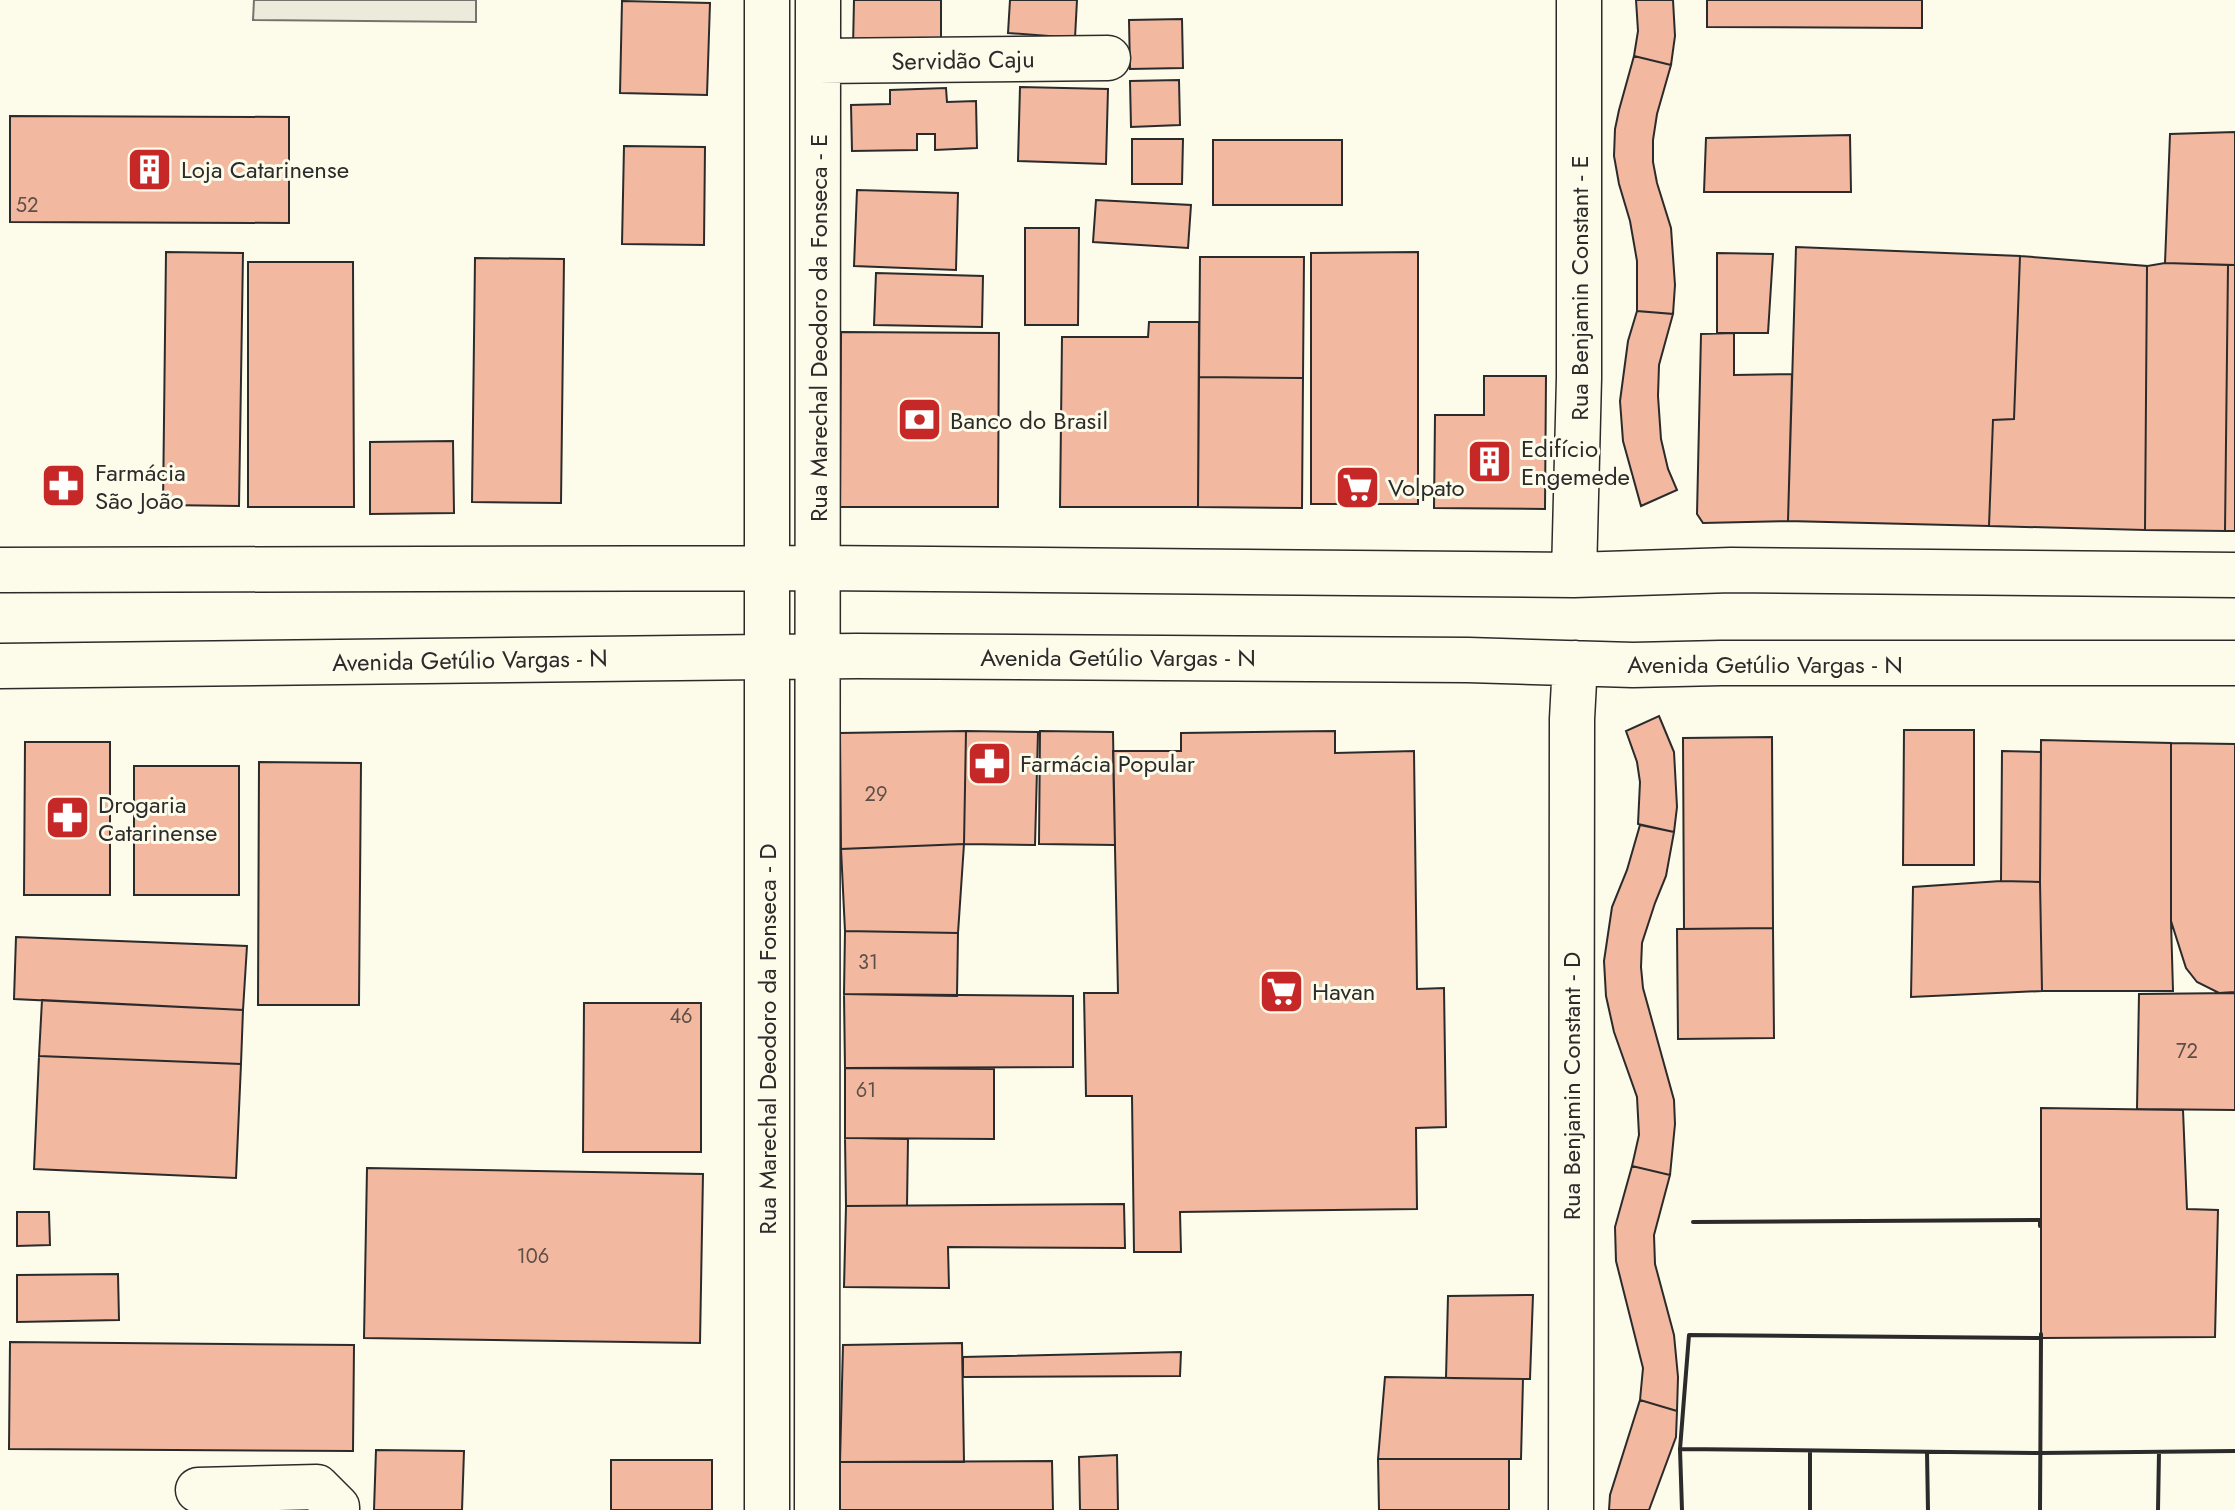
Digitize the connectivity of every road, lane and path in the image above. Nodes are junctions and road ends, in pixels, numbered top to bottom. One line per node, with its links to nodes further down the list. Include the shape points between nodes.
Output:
1 (767, 0): 6 (street)
2 (818, 0): 5 (street, Rua Marechal Deodoro da Fonseca - E)
3 (1579, 0): 9 (street, Rua Benjamin Constant - E)
4 (1108, 58): 5 (street, Servidão Caju)
5 (818, 61): 7 (street, Rua Marechal Deodoro da Fonseca - E)
6 (767, 568): 7 (street); 8 (street); 11 (street, Rua Marechal Deodoro da Fonseca - D)
7 (817, 568): 9 (street); 12 (street, Rua Marechal Deodoro da Fonseca - E)
8 (0, 570)
9 (1574, 575): 10 (street, via 1731,570)
10 (2235, 575)
11 (767, 656): 12 (street, Avenida Getúlio Vargas - N); 15 (street, Avenida Getúlio Vargas - N); 18 (street, Rua Marechal Deodoro da Fonseca - D)
12 (818, 656): 13 (street, Avenida Getúlio Vargas - N); 19 (street)
13 (1575, 663): 14 (street, Avenida Getúlio Vargas - N); 20 (street, Rua Benjamin Constant - D)
14 (2235, 663)
15 (0, 666)
16 (198, 1490): 17 (street, via 317,1487)
17 (337, 1510)
18 (767, 1510)
19 (817, 1510)
20 (1571, 1510)

